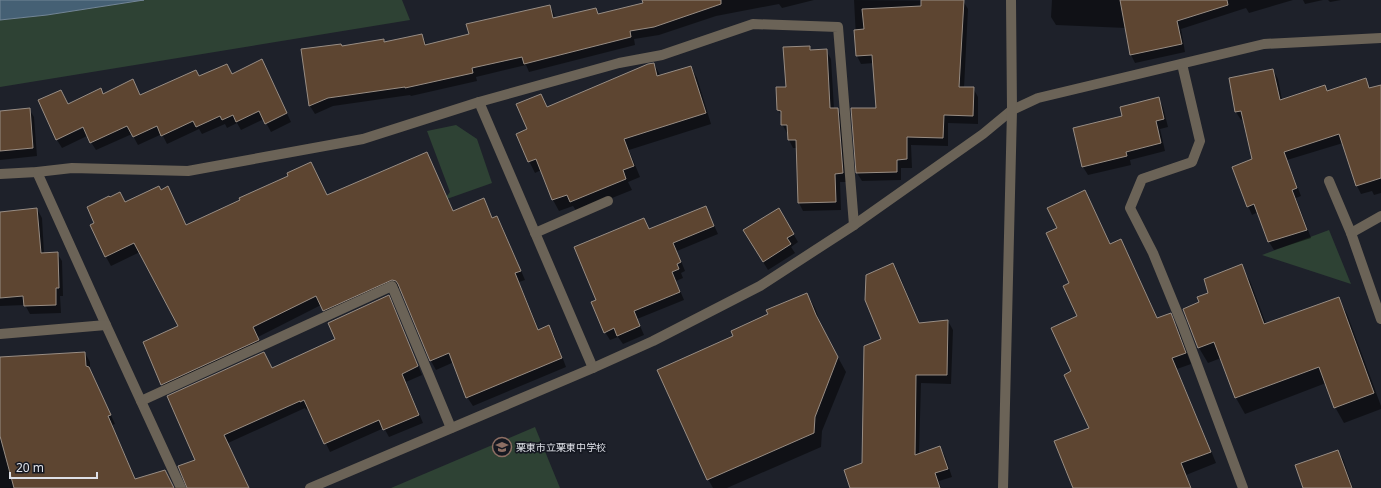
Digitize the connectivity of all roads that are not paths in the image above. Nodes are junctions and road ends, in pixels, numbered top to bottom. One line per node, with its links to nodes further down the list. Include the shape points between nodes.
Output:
1 (1011, 0): 5 (street)
2 (1381, 38): 3 (street, via 1264,44)
3 (1182, 64): 5 (street, via 1038,98); 23 (street, via 1200,141 1192,162 1142,179 1130,208 1153,253)
4 (479, 102): 6 (street, via 364,139 188,171 72,168); 11 (street, via 662,55 753,24 838,27); 12 (street)
5 (1012, 110): 11 (street, via 983,134); 22 (street)
6 (37, 172): 7 (street); 15 (street)
7 (0, 174)
8 (1329, 181): 13 (street)
9 (608, 201): 12 (street)
10 (1381, 216): 13 (street)
11 (854, 225): 17 (street, via 760,286 653,341)
12 (536, 233): 17 (street)
13 (1351, 234): 14 (street)
14 (1381, 319)
15 (106, 326): 16 (street); 18 (street)
16 (0, 334)
17 (593, 368): 19 (street)
18 (141, 401): 19 (street, via 392,286); 20 (street)
19 (451, 428): 21 (street)
20 (181, 488)
21 (310, 488)
22 (1004, 488)
23 (1243, 488)

